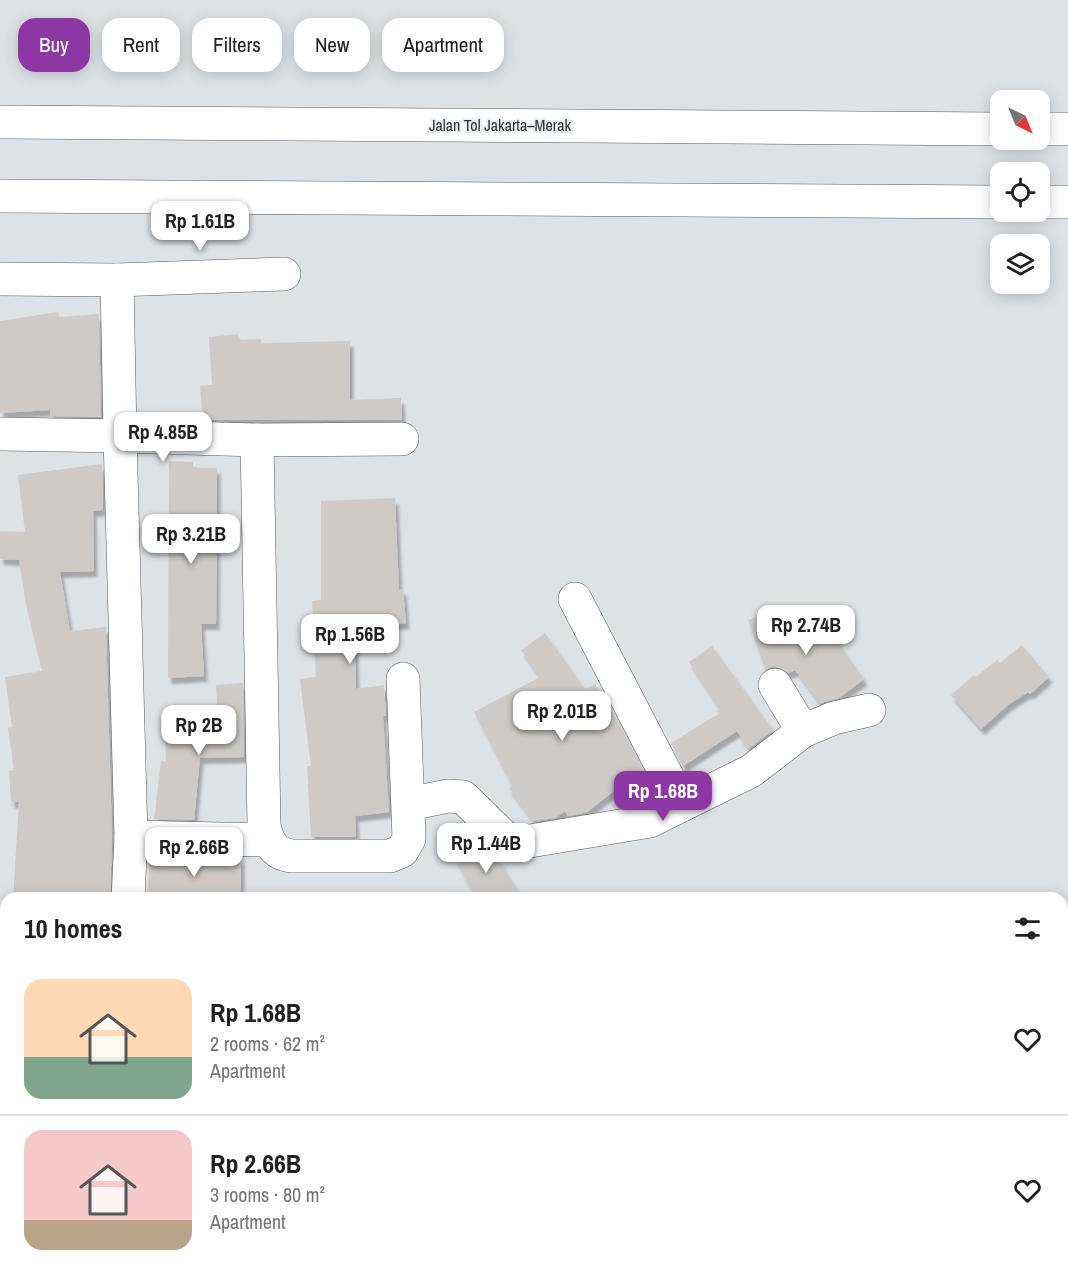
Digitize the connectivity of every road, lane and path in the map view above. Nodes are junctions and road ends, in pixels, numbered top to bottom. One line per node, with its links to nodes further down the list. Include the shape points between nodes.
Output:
1 (0, 122): 2 (main road, Jalan Tol Jakarta–Merak)
2 (990, 129)
3 (1050, 129): 4 (main road)
4 (1068, 129)
5 (0, 196): 6 (main road)
6 (990, 201)
7 (1050, 202): 8 (main road)
8 (1068, 202)
9 (284, 274): 11 (main road)
10 (0, 279): 11 (main road)
11 (117, 280): 13 (main road)
12 (0, 434): 13 (main road)
13 (120, 436): 15 (main road); 23 (main road)
14 (402, 439): 15 (main road)
15 (257, 440): 24 (main road, via 264,825)
16 (575, 599): 22 (main road)
17 (403, 679): 21 (main road)
18 (775, 685): 20 (main road)
19 (869, 710): 20 (main road)
20 (803, 731): 22 (main road, via 751,771)
21 (409, 804): 22 (main road, via 463,797 504,837 518,843 650,821); 24 (main road, via 409,839 402,851 390,856 283,855)
22 (682, 805)
23 (130, 837): 24 (main road); 25 (main road)
24 (268, 840)
25 (128, 892)

